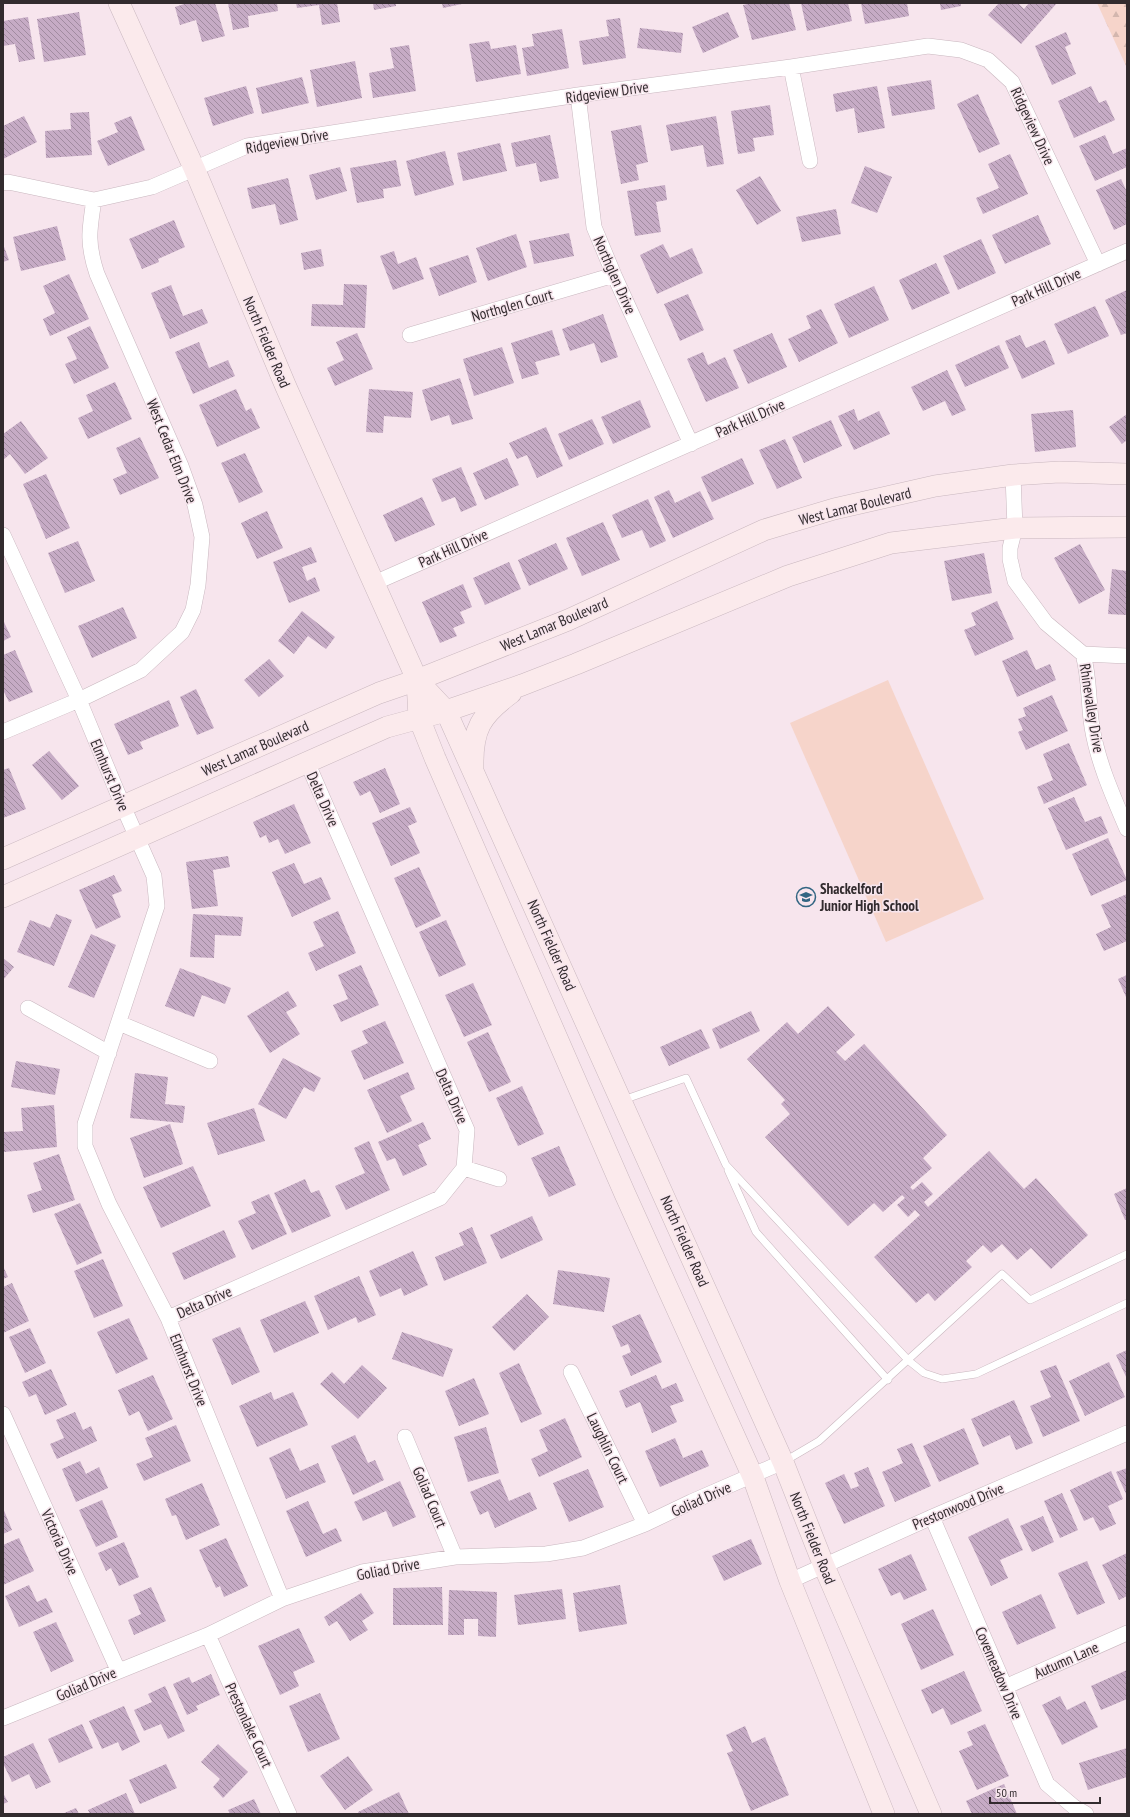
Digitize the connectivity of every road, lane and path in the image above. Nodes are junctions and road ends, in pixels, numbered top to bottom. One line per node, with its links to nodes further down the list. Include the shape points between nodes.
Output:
1 (119, 3): 5 (main road, North Fielder Road)
2 (791, 67): 3 (street, Ridgeview Drive); 4 (street); 9 (street, Ridgeview Drive, via 928,46 961,50 988,60 1012,82)
3 (578, 95): 5 (street, Ridgeview Drive, via 247,146); 10 (street, Northglen Drive, via 594,227)
4 (810, 161)
5 (194, 168): 7 (street, Ridgeview Drive, via 152,186); 18 (main road, North Fielder Road)
6 (3, 182): 7 (street, Ridgeview Drive)
7 (94, 200): 23 (street, West Cedar Elm Drive, via 89,230 90,253 181,466 195,505 202,537 194,610 182,632 141,670)
8 (1127, 251): 9 (street, Park Hill Drive)
9 (1098, 264): 12 (street, Park Hill Drive)
10 (614, 275): 11 (street, Northglen Court); 12 (street, Northglen Drive)
11 (410, 335)
12 (691, 444): 18 (street, Park Hill Drive)
13 (1127, 474): 14 (main road, West Lamar Boulevard, via 1059,472)
14 (1013, 475): 16 (street); 21 (main road, West Lamar Boulevard, via 935,486 834,509 764,530 568,620)
15 (1127, 527): 16 (main road)
16 (1015, 528): 19 (street, via 1010,548 1015,581 1046,623); 22 (main road, via 891,543 788,576)
17 (3, 535): 23 (street, Elmhurst Drive)
18 (372, 584): 21 (main road, North Fielder Road)
19 (1083, 654): 20 (street); 30 (street, Rhinevalley Drive, via 1088,671 1092,727 1105,777)
20 (1127, 656)
21 (417, 680): 24 (main road, North Fielder Road); 25 (main road, North Fielder Road); 29 (main road, West Lamar Boulevard, via 379,693)
22 (522, 685): 24 (main road); 28 (main road, via 495,704 484,716 472,750)
23 (79, 700): 26 (street, West Cedar Elm Drive); 29 (street, Elmhurst Drive)
24 (446, 711): 25 (main road); 28 (main road, North Fielder Road)
25 (419, 718): 27 (main road, via 386,727); 39 (main road, North Fielder Road)
26 (3, 732)
27 (307, 762): 31 (main road); 41 (street, Delta Drive, via 467,1130)
28 (473, 770): 38 (main road, North Fielder Road)
29 (123, 806): 31 (street, Elmhurst Drive); 32 (main road, West Lamar Boulevard)
30 (1127, 829)
31 (137, 838): 33 (main road); 35 (street, Elmhurst Drive, via 154,876 157,906)
32 (3, 859)
33 (3, 897)
34 (28, 1008): 36 (street)
35 (119, 1023): 36 (street, Elmhurst Drive); 37 (street)
36 (109, 1053): 45 (street, Elmhurst Drive, via 85,1124 85,1146 109,1204)
37 (210, 1061)
38 (622, 1100): 39 (main road); 40 (lane, via 686,1078); 52 (main road, North Fielder Road)
39 (590, 1113): 53 (main road, North Fielder Road)
40 (726, 1165): 46 (lane); 48 (lane, via 756,1232)
41 (464, 1168): 42 (street); 45 (street, Delta Drive, via 440,1198)
42 (499, 1179)
43 (1127, 1254): 46 (lane, via 1030,1300 1002,1274)
44 (1127, 1303): 46 (lane, via 976,1374 942,1379 924,1373)
45 (168, 1318): 59 (street, Elmhurst Drive)
46 (909, 1361): 48 (lane)
47 (571, 1372): 55 (street, Laughlin Court)
48 (888, 1380): 52 (lane, via 819,1441)
49 (3, 1414): 62 (street, Victoria Drive)
50 (1127, 1433): 54 (street, Prestonwood Drive)
51 (405, 1437): 56 (street, Goliad Court)
52 (784, 1462): 53 (street, Goliad Drive); 57 (main road, North Fielder Road)
53 (753, 1477): 55 (street, Goliad Drive); 58 (main road, North Fielder Road)
54 (932, 1517): 57 (street, Prestonwood Drive); 63 (street, Covemeadow Drive)
55 (645, 1524): 56 (street, Goliad Drive, via 583,1548 546,1554)
56 (455, 1558): 59 (street, Goliad Drive, via 362,1572)
57 (824, 1566): 58 (street, Prestonwood Drive); 67 (main road, North Fielder Road)
58 (790, 1581): 66 (main road, North Fielder Road)
59 (282, 1599): 61 (street, Goliad Drive)
60 (1127, 1633): 63 (street, Autumn Lane)
61 (208, 1635): 62 (street, Goliad Drive); 65 (street, Prestonlake Court)
62 (118, 1670): 64 (street, Goliad Drive)
63 (1005, 1687): 68 (street, Covemeadow Drive, via 1047,1784 1074,1808)
64 (3, 1718)
65 (289, 1814)
66 (884, 1814)
67 (931, 1814)
68 (1086, 1814)

